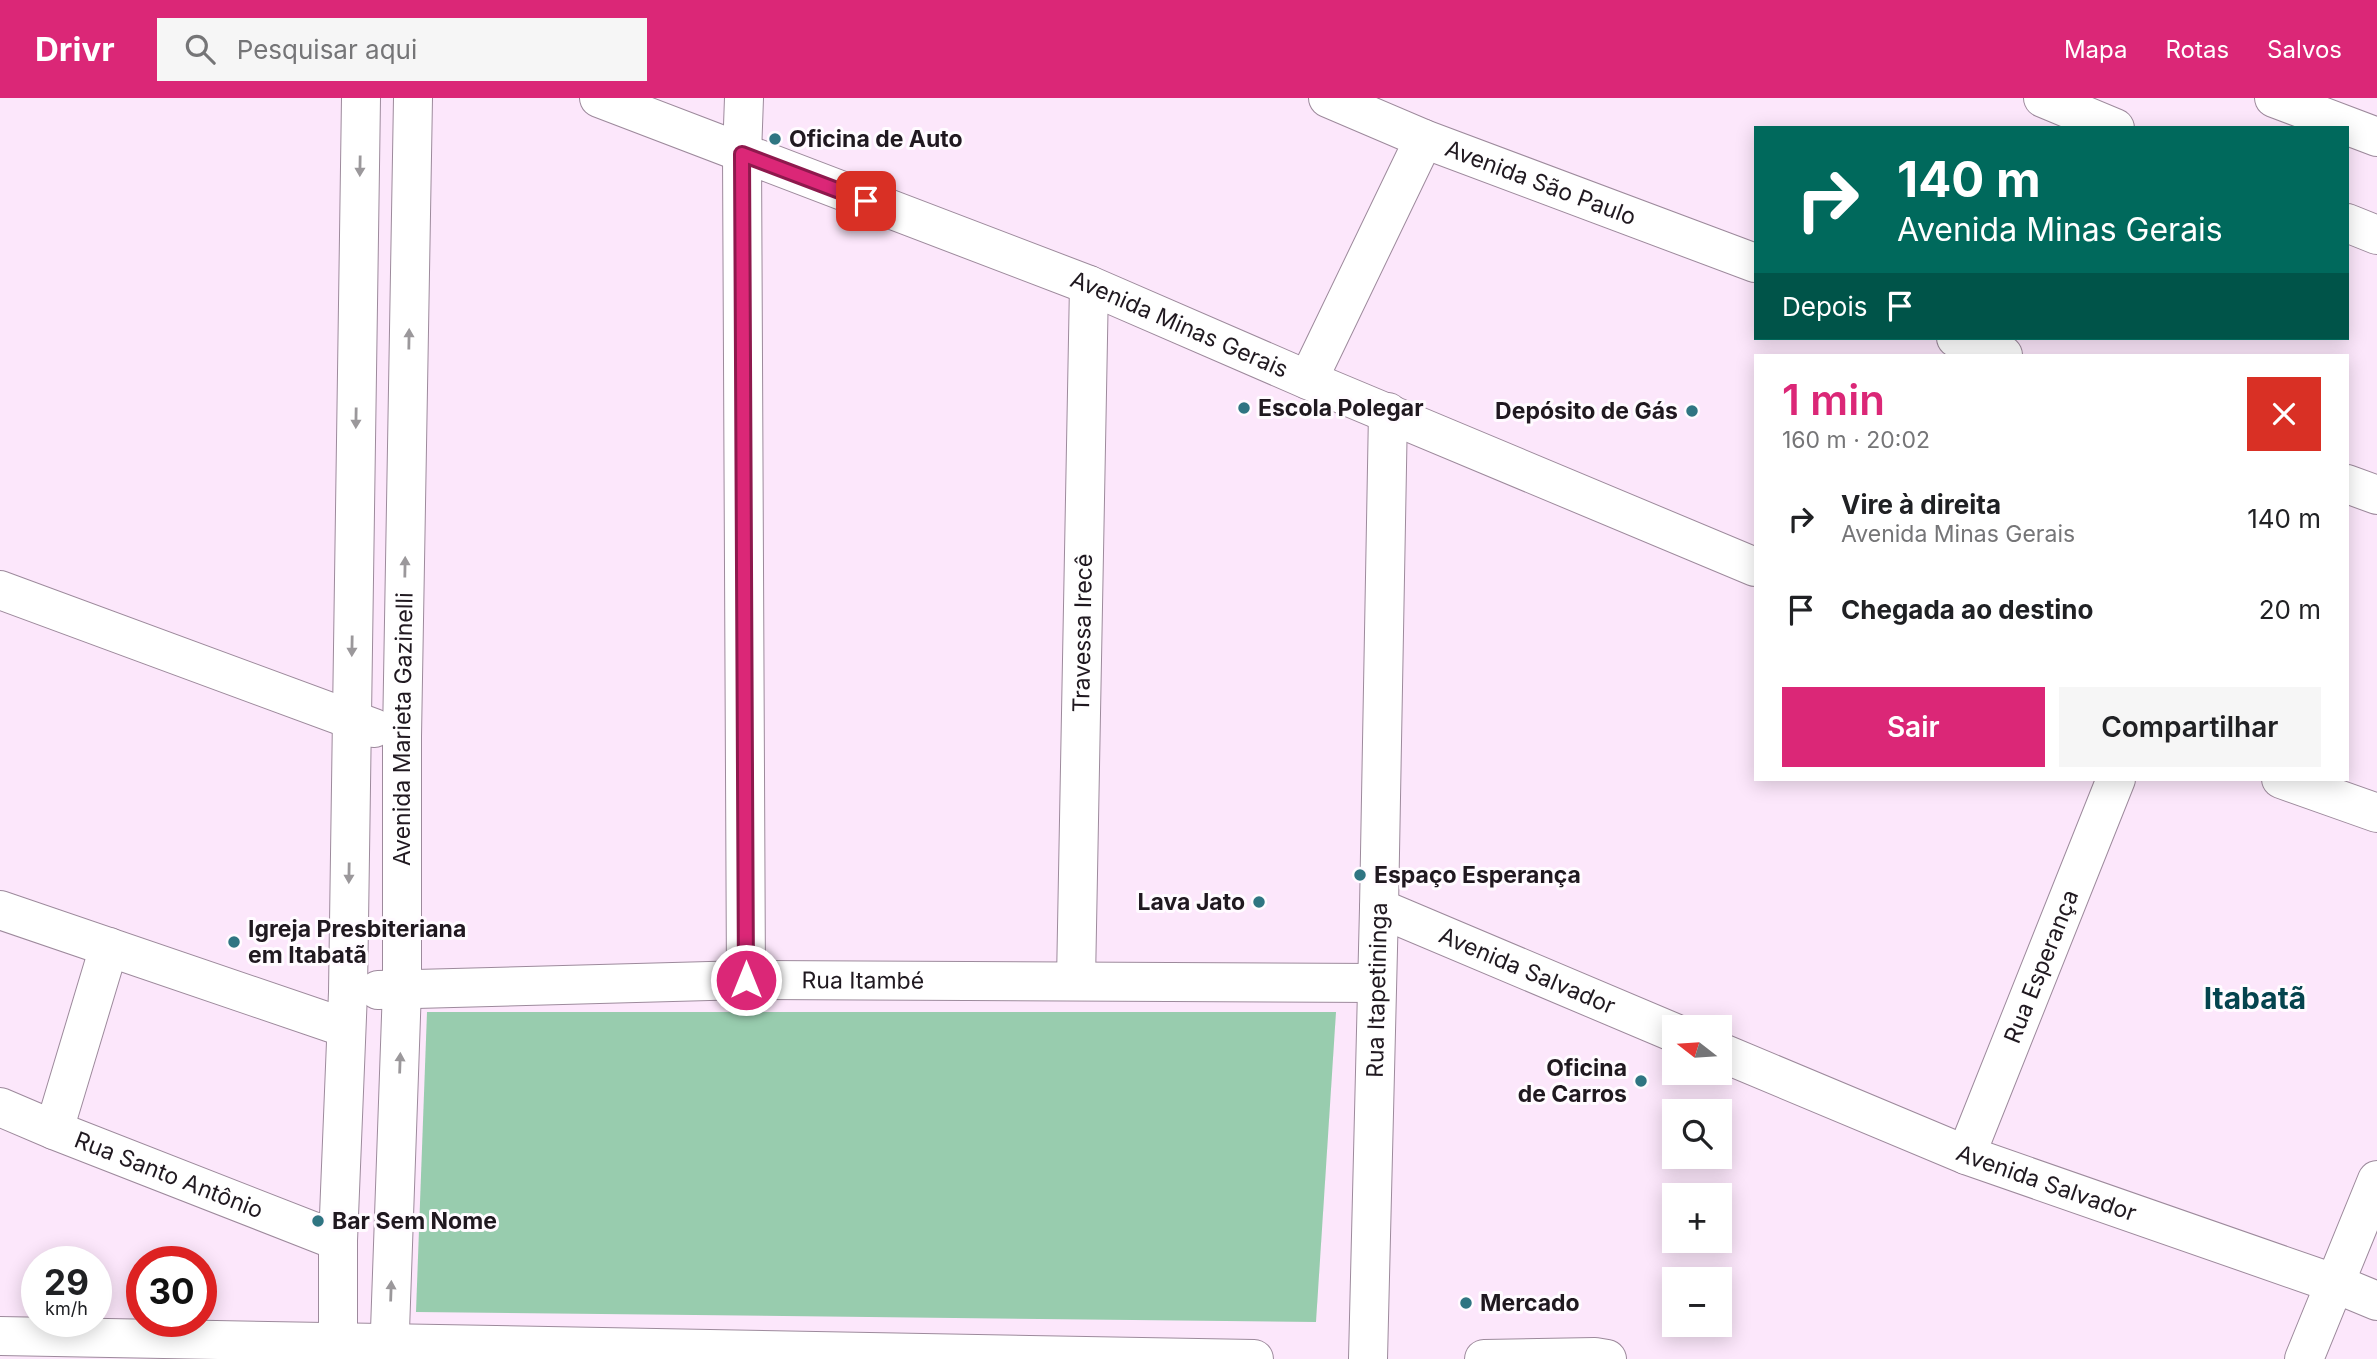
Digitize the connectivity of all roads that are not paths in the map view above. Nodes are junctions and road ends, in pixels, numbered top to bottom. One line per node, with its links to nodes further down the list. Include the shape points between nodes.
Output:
1 (361, 98): 22 (street, one-way to 22)
2 (413, 98): 23 (street, Avenida Marieta Gazinelli, one-way to 2)
3 (598, 98): 13 (street, Avenida Minas Gerais)
4 (744, 98): 13 (street)
5 (1328, 98): 12 (street, Avenida São Paulo)
6 (2043, 98): 8 (street)
7 (2274, 98): 9 (street)
8 (2110, 126)
9 (2348, 126)
10 (2349, 126): 11 (street)
11 (2377, 137)
12 (1424, 139): 16 (street, Avenida São Paulo); 20 (street)
13 (742, 154): 17 (street, Avenida Minas Gerais); 36 (street)
14 (2349, 224): 15 (street)
15 (2377, 235)
16 (1754, 263)
17 (1089, 285): 20 (street, Avenida Minas Gerais); 37 (street, Travessa Irecê)
18 (1962, 340): 19 (street)
19 (2000, 354)
20 (1308, 380): 21 (street, Avenida Minas Gerais)
21 (1388, 412): 26 (street, Avenida Minas Gerais); 33 (street, Rua Itapetininga)
22 (355, 462): 23 (street); 28 (street, one-way to 28)
23 (407, 467): 29 (street, Avenida Marieta Gazinelli, one-way to 23)
24 (2349, 485): 25 (street)
25 (2377, 495)
26 (1754, 567)
27 (0, 590): 28 (street)
28 (351, 721): 29 (street); 40 (street, one-way to 40)
29 (402, 737): 39 (street, Avenida Marieta Gazinelli)
30 (2115, 781): 45 (street, Rua Esperança)
31 (2287, 781): 32 (street)
32 (2377, 813)
33 (1379, 908): 38 (street, Rua Itapetininga); 41 (street, Avenida Salvador)
34 (0, 910): 35 (street)
35 (110, 947): 40 (street); 44 (street)
36 (746, 980): 37 (street, Rua Itambé); 39 (street, Rua Itambé)
37 (1076, 981): 38 (street, Rua Itambé)
38 (1377, 983): 54 (street, Rua Itapetininga)
39 (402, 988): 40 (street, Rua Itambé); 52 (street, Avenida Marieta Gazinelli, one-way to 39)
40 (347, 1010): 47 (street)
41 (1662, 1027)
42 (1732, 1057): 45 (street, Avenida Salvador)
43 (0, 1107): 44 (street, Rua Santo Antônio)
44 (54, 1130): 47 (street, Rua Santo Antônio)
45 (1966, 1155): 48 (street, Avenida Salvador)
46 (2377, 1180): 48 (street)
47 (338, 1241): 51 (street)
48 (2336, 1284): 49 (street, Avenida Salvador); 57 (street)
49 (2377, 1301)
50 (0, 1336): 51 (street)
51 (338, 1351): 52 (street)
52 (389, 1351): 53 (street)
53 (1254, 1359)
54 (1368, 1359)
55 (1484, 1359): 56 (street)
56 (1607, 1359)
57 (2304, 1359)

